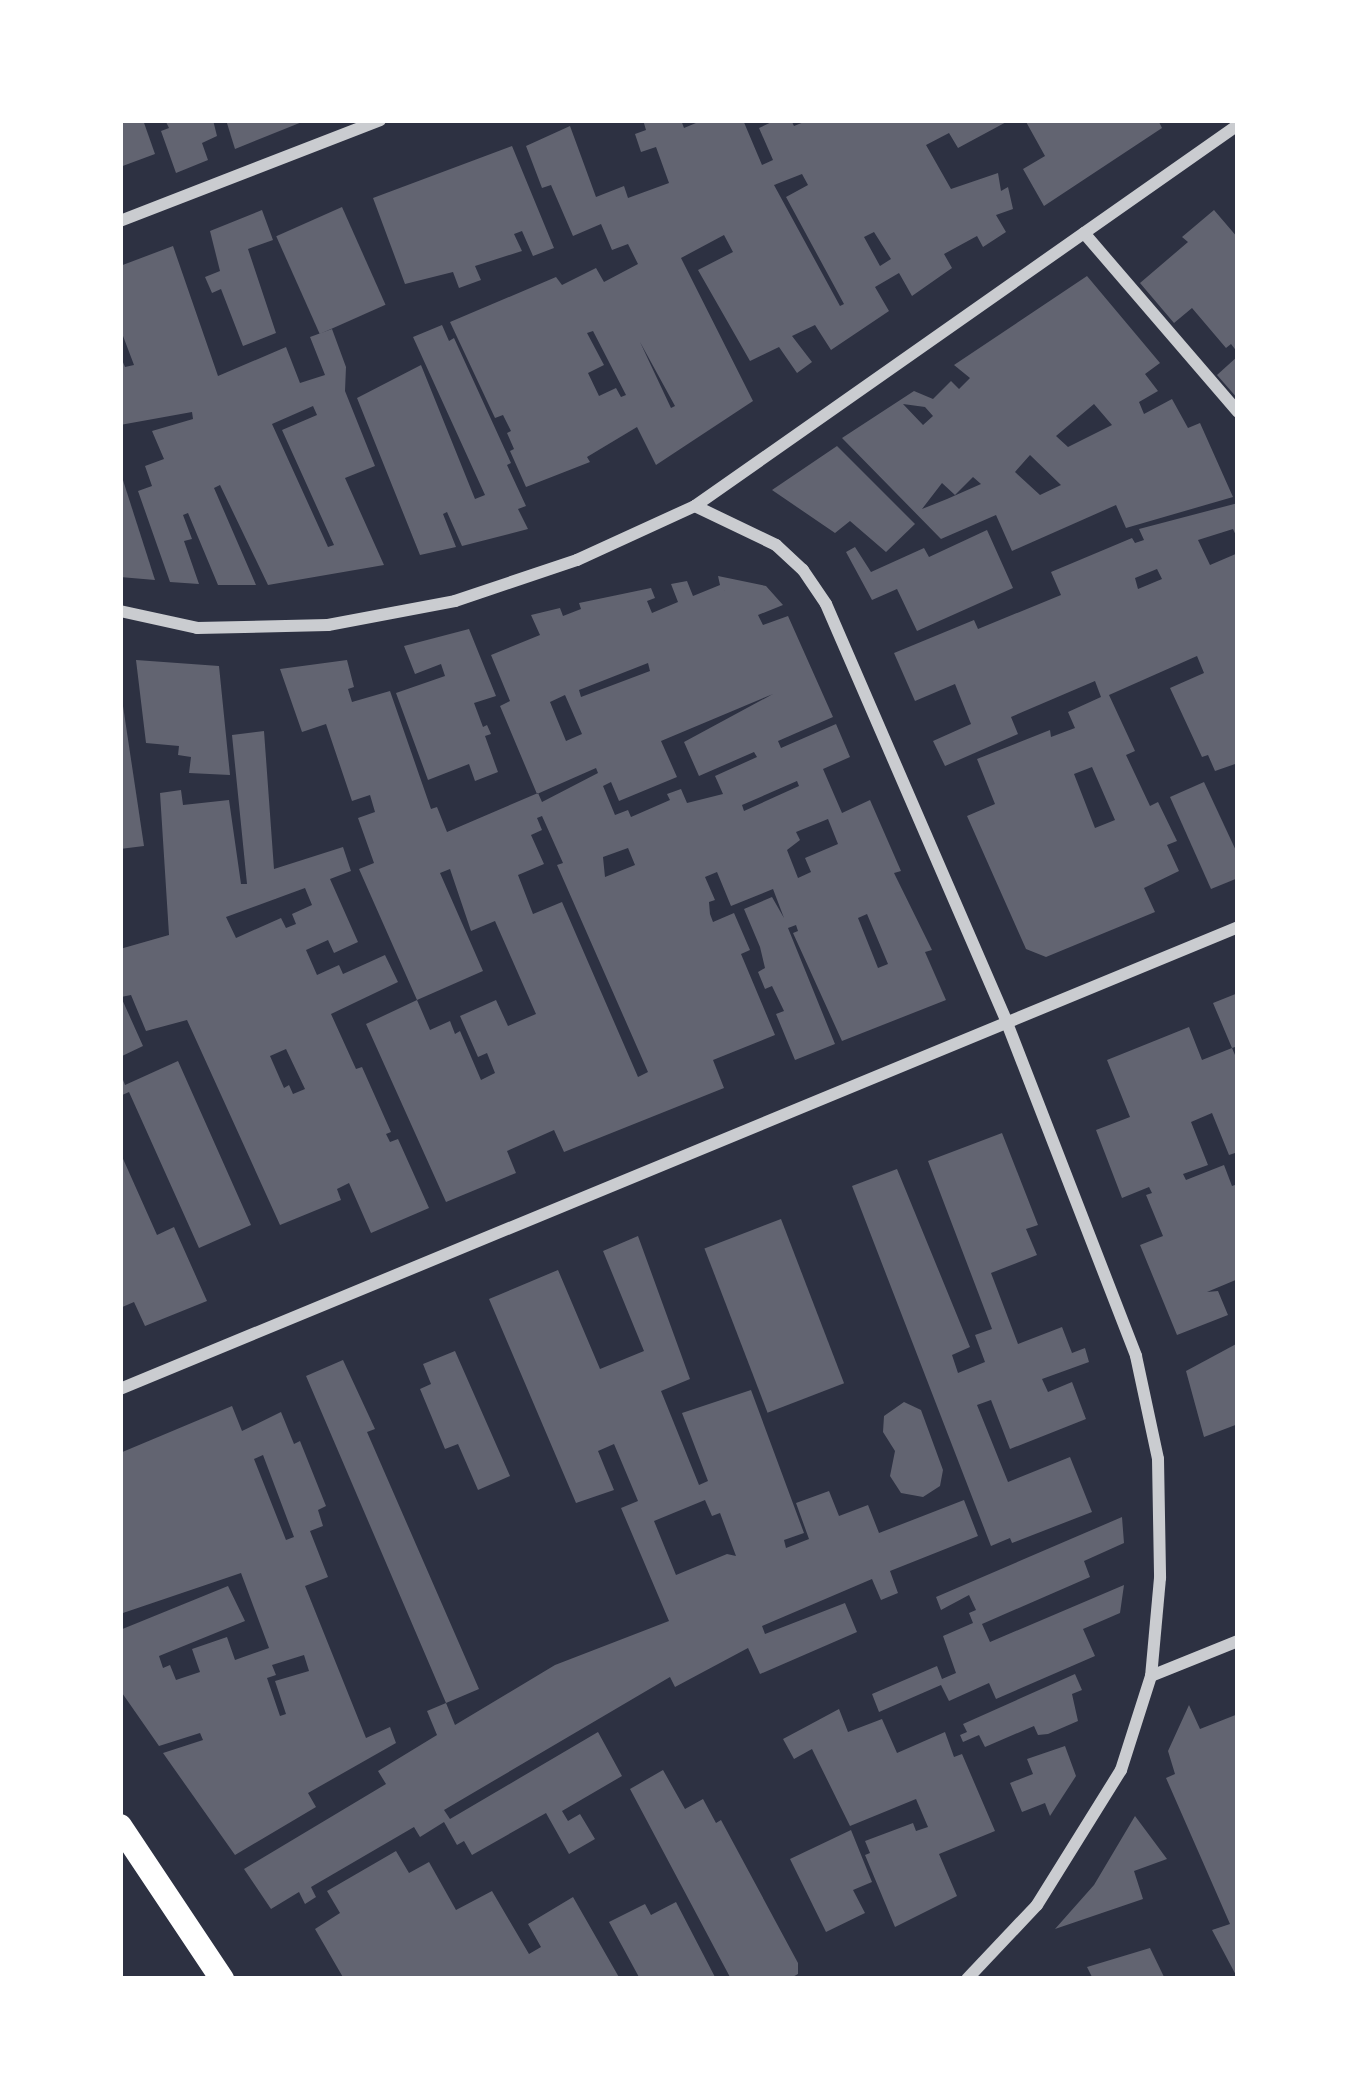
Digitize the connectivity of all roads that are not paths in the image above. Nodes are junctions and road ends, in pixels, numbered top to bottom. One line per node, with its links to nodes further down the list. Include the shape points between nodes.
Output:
1 (380, 120): 3 (street)
2 (1238, 125): 4 (street)
3 (120, 221)
4 (1084, 233): 5 (street); 6 (street)
5 (1238, 412)
6 (695, 506): 7 (street, via 577,560 455,601 349,621 197,628); 9 (street, via 776,545 826,604)
7 (120, 611)
8 (1238, 928): 9 (street)
9 (1007, 1023): 10 (street); 12 (street, via 1136,1357 1158,1459)
10 (120, 1390)
11 (1238, 1641): 12 (street)
12 (1151, 1676): 15 (street, via 1121,1770 1083,1838 1037,1905)
13 (120, 1826): 14 (main road)
14 (222, 1979)
15 (967, 1979)

